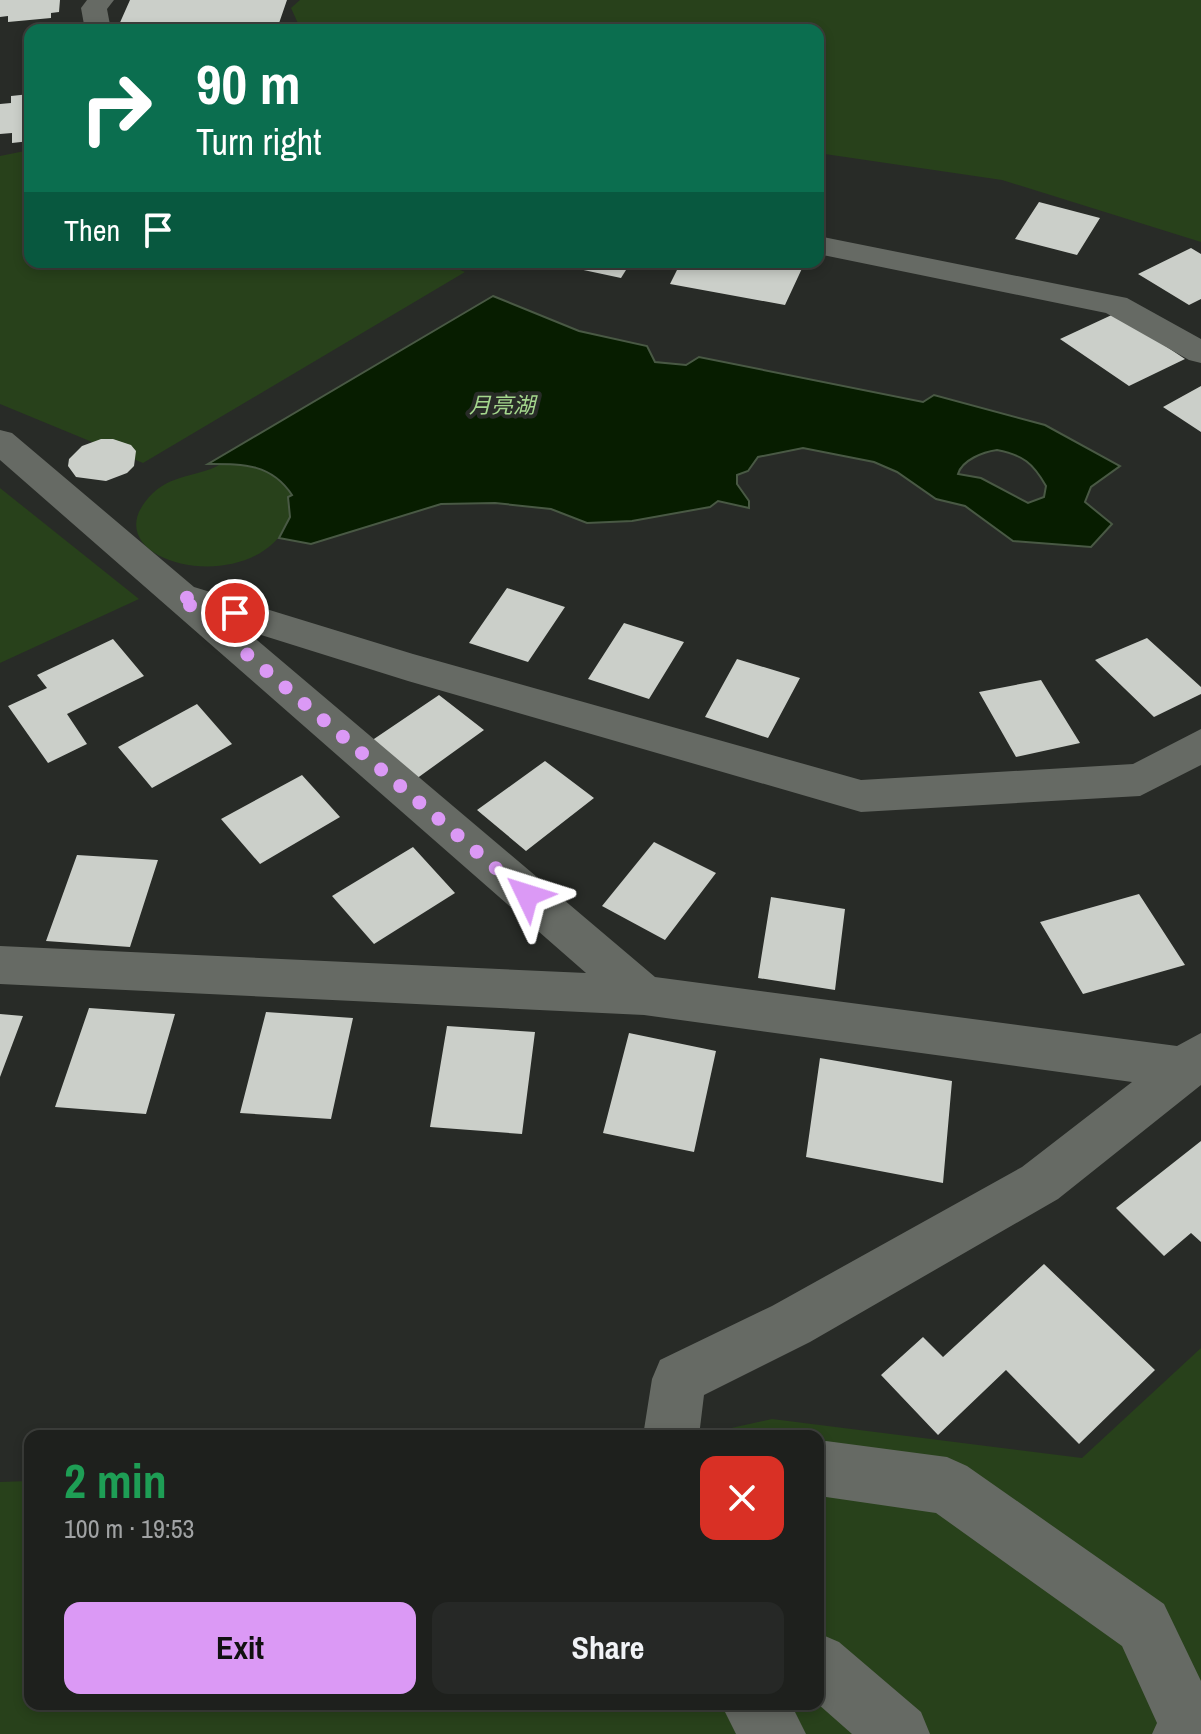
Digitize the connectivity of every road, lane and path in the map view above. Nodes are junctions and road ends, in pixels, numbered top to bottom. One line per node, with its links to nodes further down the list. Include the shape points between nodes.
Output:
1 (101, 0): 2 (street, via 94,8)
2 (97, 24)
3 (824, 246): 4 (street, via 1116,305)
4 (1201, 353)
5 (0, 441): 6 (street)
6 (178, 595): 7 (street, via 408,667 861,796 1140,780); 9 (street)
7 (1201, 745)
8 (0, 965): 9 (street)
9 (644, 995): 10 (street)
10 (1193, 1061): 11 (street, via 1040,1183 791,1324 679,1379)
11 (672, 1430)
12 (824, 1470): 17 (street, via 947,1486 1143,1625 1188,1722)
13 (824, 1668): 16 (street)
14 (757, 1710): 15 (street)
15 (775, 1734)
16 (899, 1734)
17 (1183, 1734)

